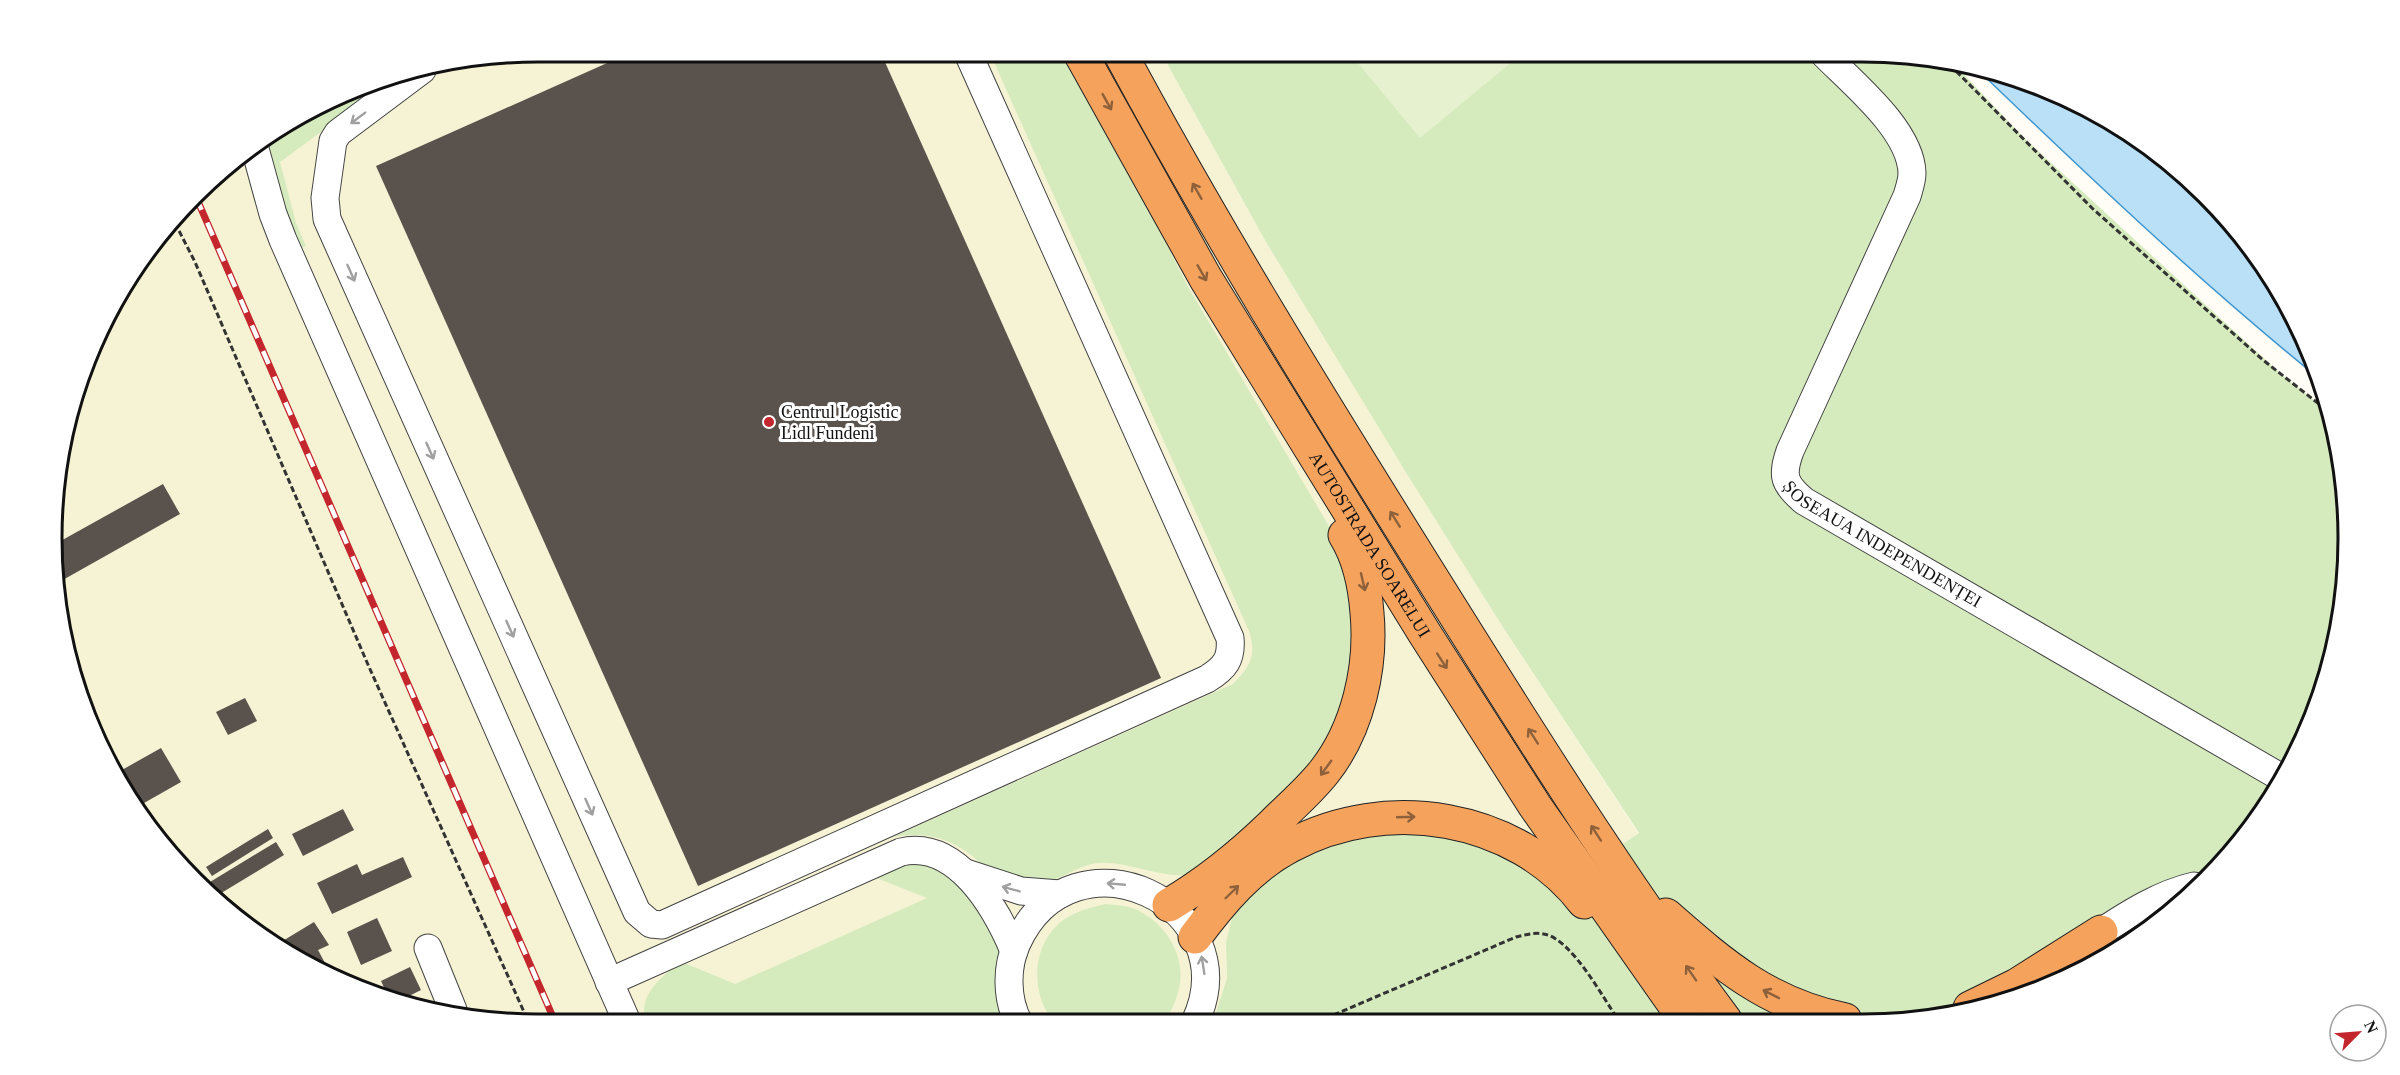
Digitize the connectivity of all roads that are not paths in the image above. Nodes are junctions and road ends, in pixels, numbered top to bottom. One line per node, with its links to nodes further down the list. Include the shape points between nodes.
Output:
1 (972, 62): 5 (street, one-way to 1, via 338,133 333,141 325,198 327,219 637,912 651,924 662,925 1207,679 1227,663 1230,638)
2 (1085, 62): 7 (highway, AUTOSTRADA SOARELUI, one-way to 7)
3 (1125, 62): 10 (highway, AUTOSTRADA SOARELUI, one-way to 3, via 1290,351)
4 (1832, 62): 8 (street, ȘOSEAUA INDEPENDENȚEI, via 1900,135 1912,174 1907,196 1790,451 1784,467 1785,479 1804,501)
5 (410, 79)
6 (257, 153): 19 (street, via 283,240)
7 (1256, 362): 13 (highway, one-way to 13, via 1267,407 1353,547 1365,585 1369,629 1366,674 1356,712 1325,771 1227,867); 26 (highway, AUTOSTRADA SOARELUI, one-way to 26, via 1535,806)
8 (2276, 774)
9 (964, 873): 12 (street, one-way to 9, via 1021,891); 17 (street, via 996,912); 19 (street, via 932,852 902,852)
10 (1626, 880): 27 (highway, AUTOSTRADA SOARELUI, one-way to 10); 28 (highway, one-way to 10, via 1794,1005 1741,978)
11 (2183, 889): 14 (street, via 2137,909)
12 (1059, 894): 13 (street, one-way to 12, via 1144,890 1116,883 1087,884); 17 (street, via 1024,928)
13 (1169, 905): 15 (street)
14 (2102, 932): 18 (highway); 20 (highway)
15 (1195, 937): 24 (street, one-way to 15, via 1205,986 1203,961); 25 (highway, one-way to 25, via 1228,895 1289,846 1343,824 1418,816 1491,833 1542,862 1574,889 1615,943)
16 (428, 948): 21 (street)
17 (1014, 951): 23 (street, via 1010,997)
18 (2070, 966)
19 (609, 982): 22 (street)
20 (2005, 991)
21 (451, 1005)
22 (623, 1014)
23 (1016, 1014)
24 (1199, 1014)
25 (1681, 1014)
26 (1682, 1014)
27 (1721, 1014)
28 (1825, 1014)

